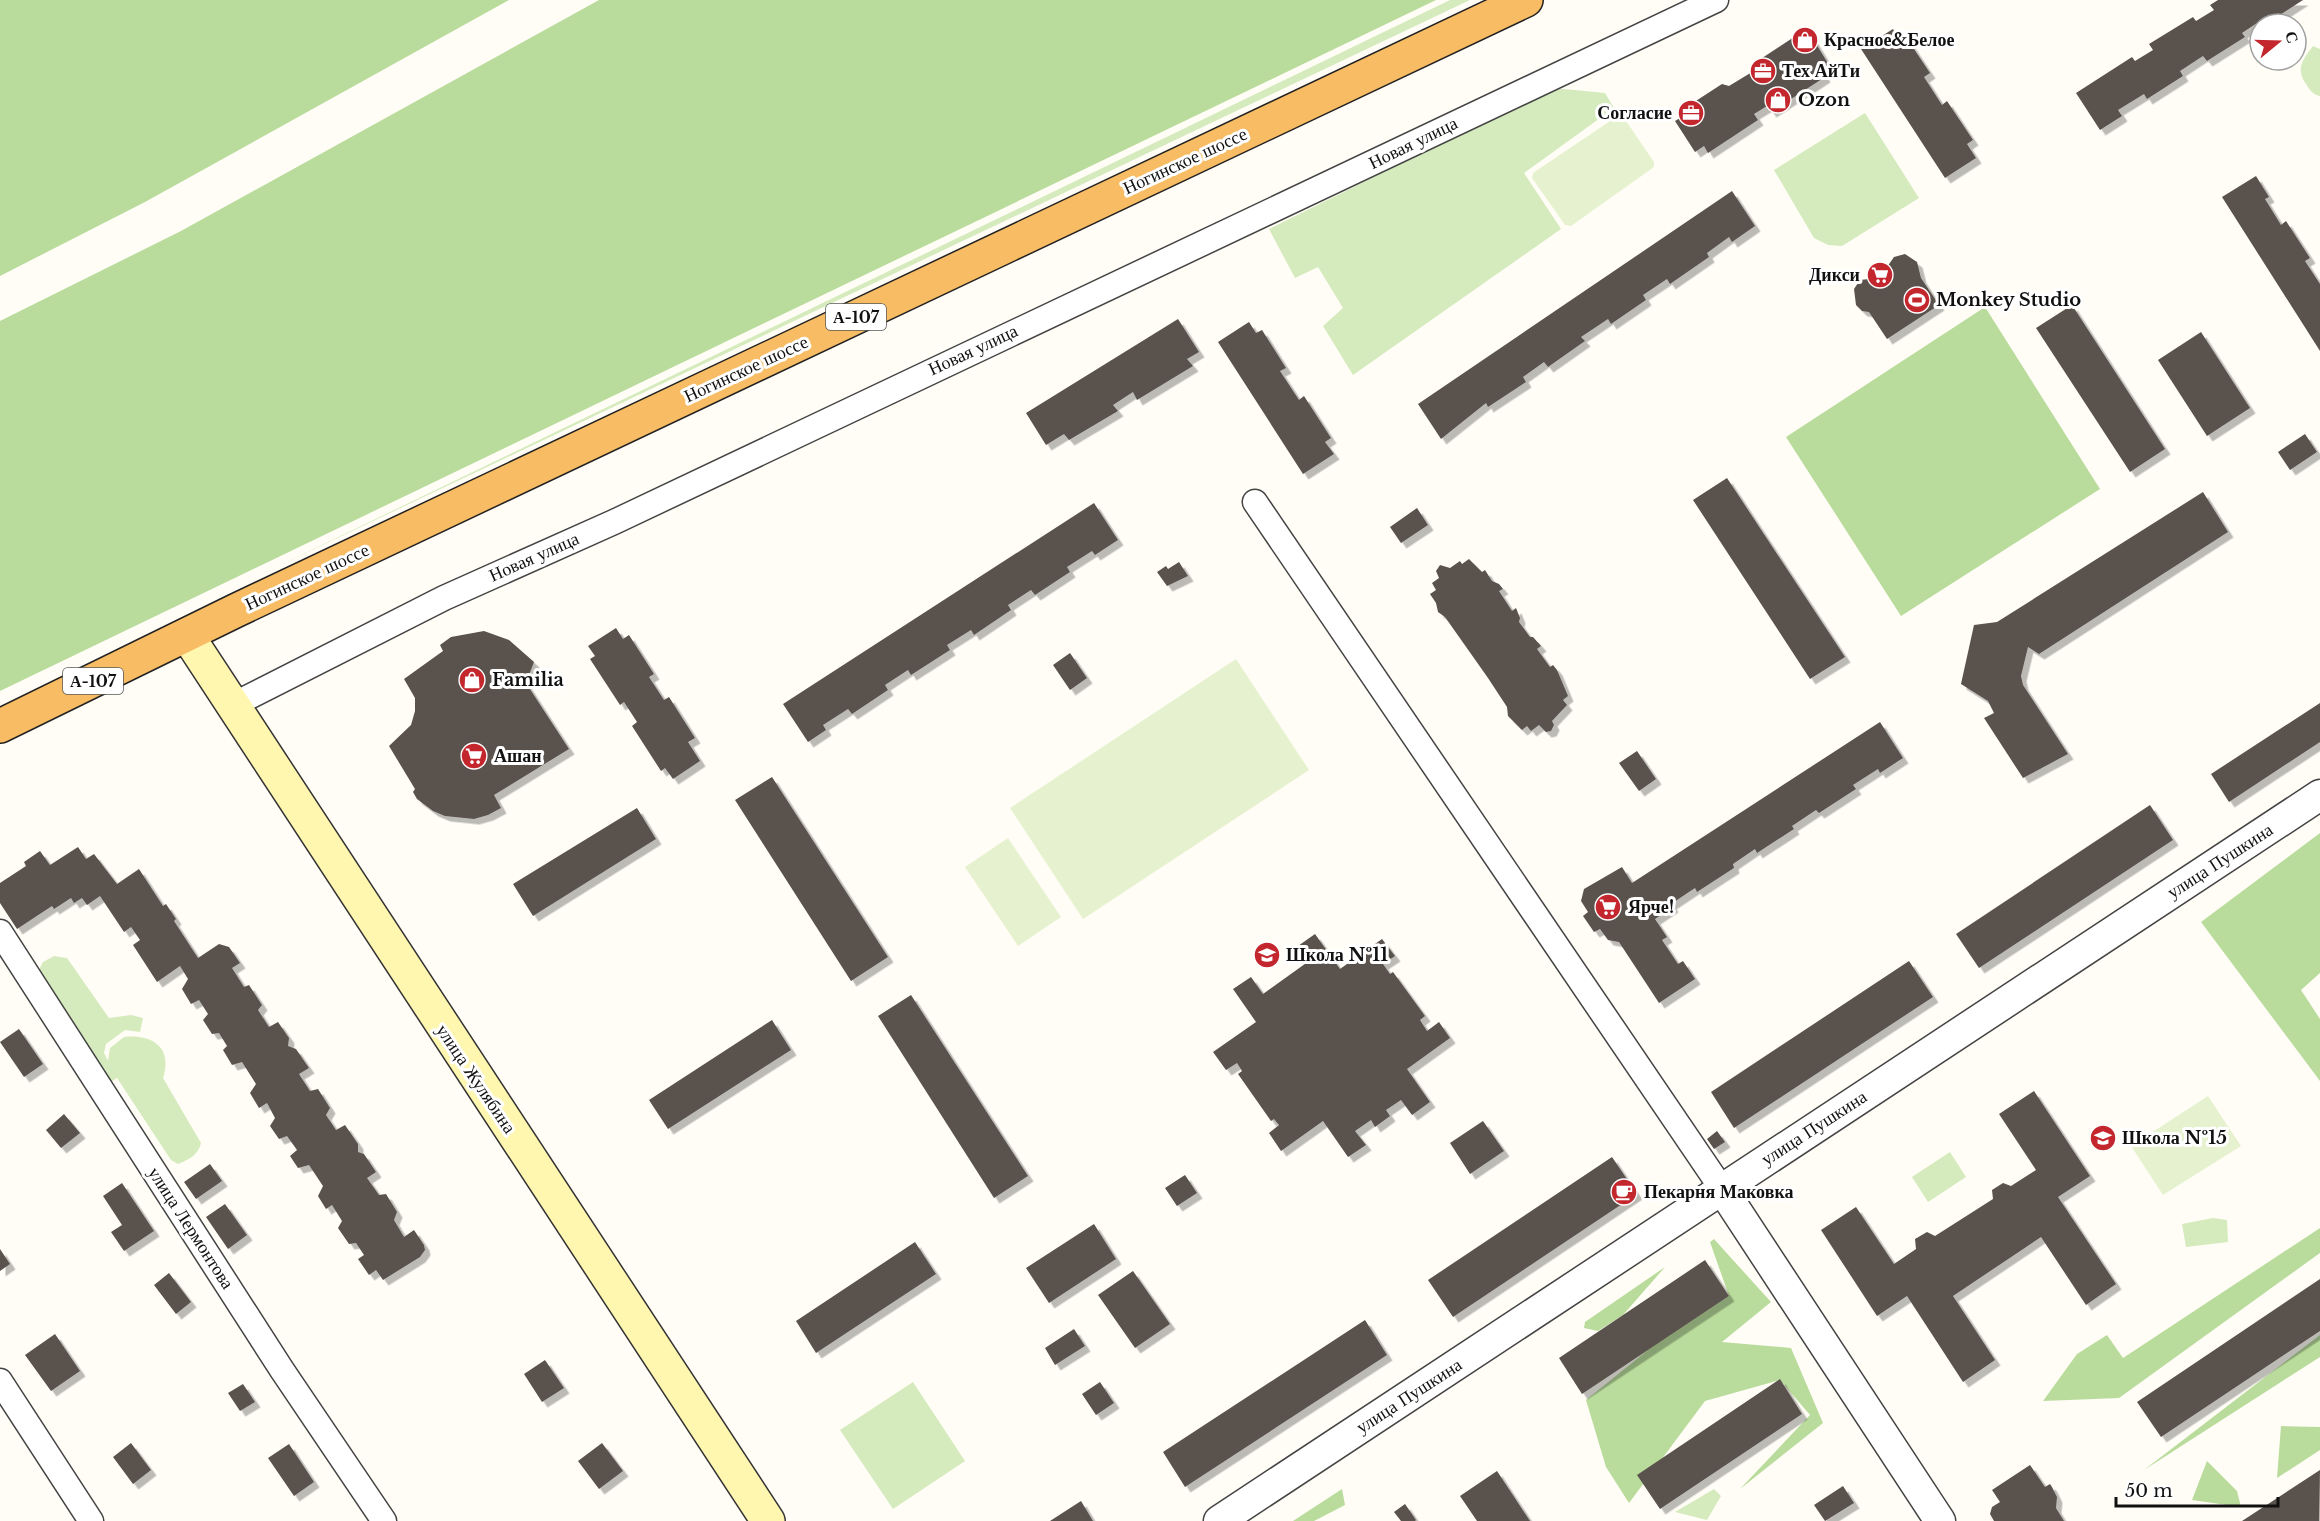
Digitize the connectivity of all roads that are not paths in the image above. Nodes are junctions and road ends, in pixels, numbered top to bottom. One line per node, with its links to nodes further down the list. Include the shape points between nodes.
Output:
1 (1526, 0): 4 (highway, Ногинское шоссе / А-107)
2 (1716, 0): 5 (street, Новая улица, via 614,522 444,598)
3 (1255, 502): 9 (street)
4 (187, 635): 5 (main road, улица Жулябина); 6 (highway, Ногинское шоссе / А-107)
5 (233, 705): 13 (main road, улица Жулябина)
6 (0, 726)
7 (2320, 795): 9 (street, улица Пушкина)
8 (0, 932): 12 (street, улица Лермонтова)
9 (1722, 1189): 14 (street, улица Пушкина); 15 (street)
10 (0, 1382): 11 (street)
11 (92, 1521)
12 (384, 1521)
13 (768, 1521)
14 (1219, 1521)
15 (1941, 1521)

